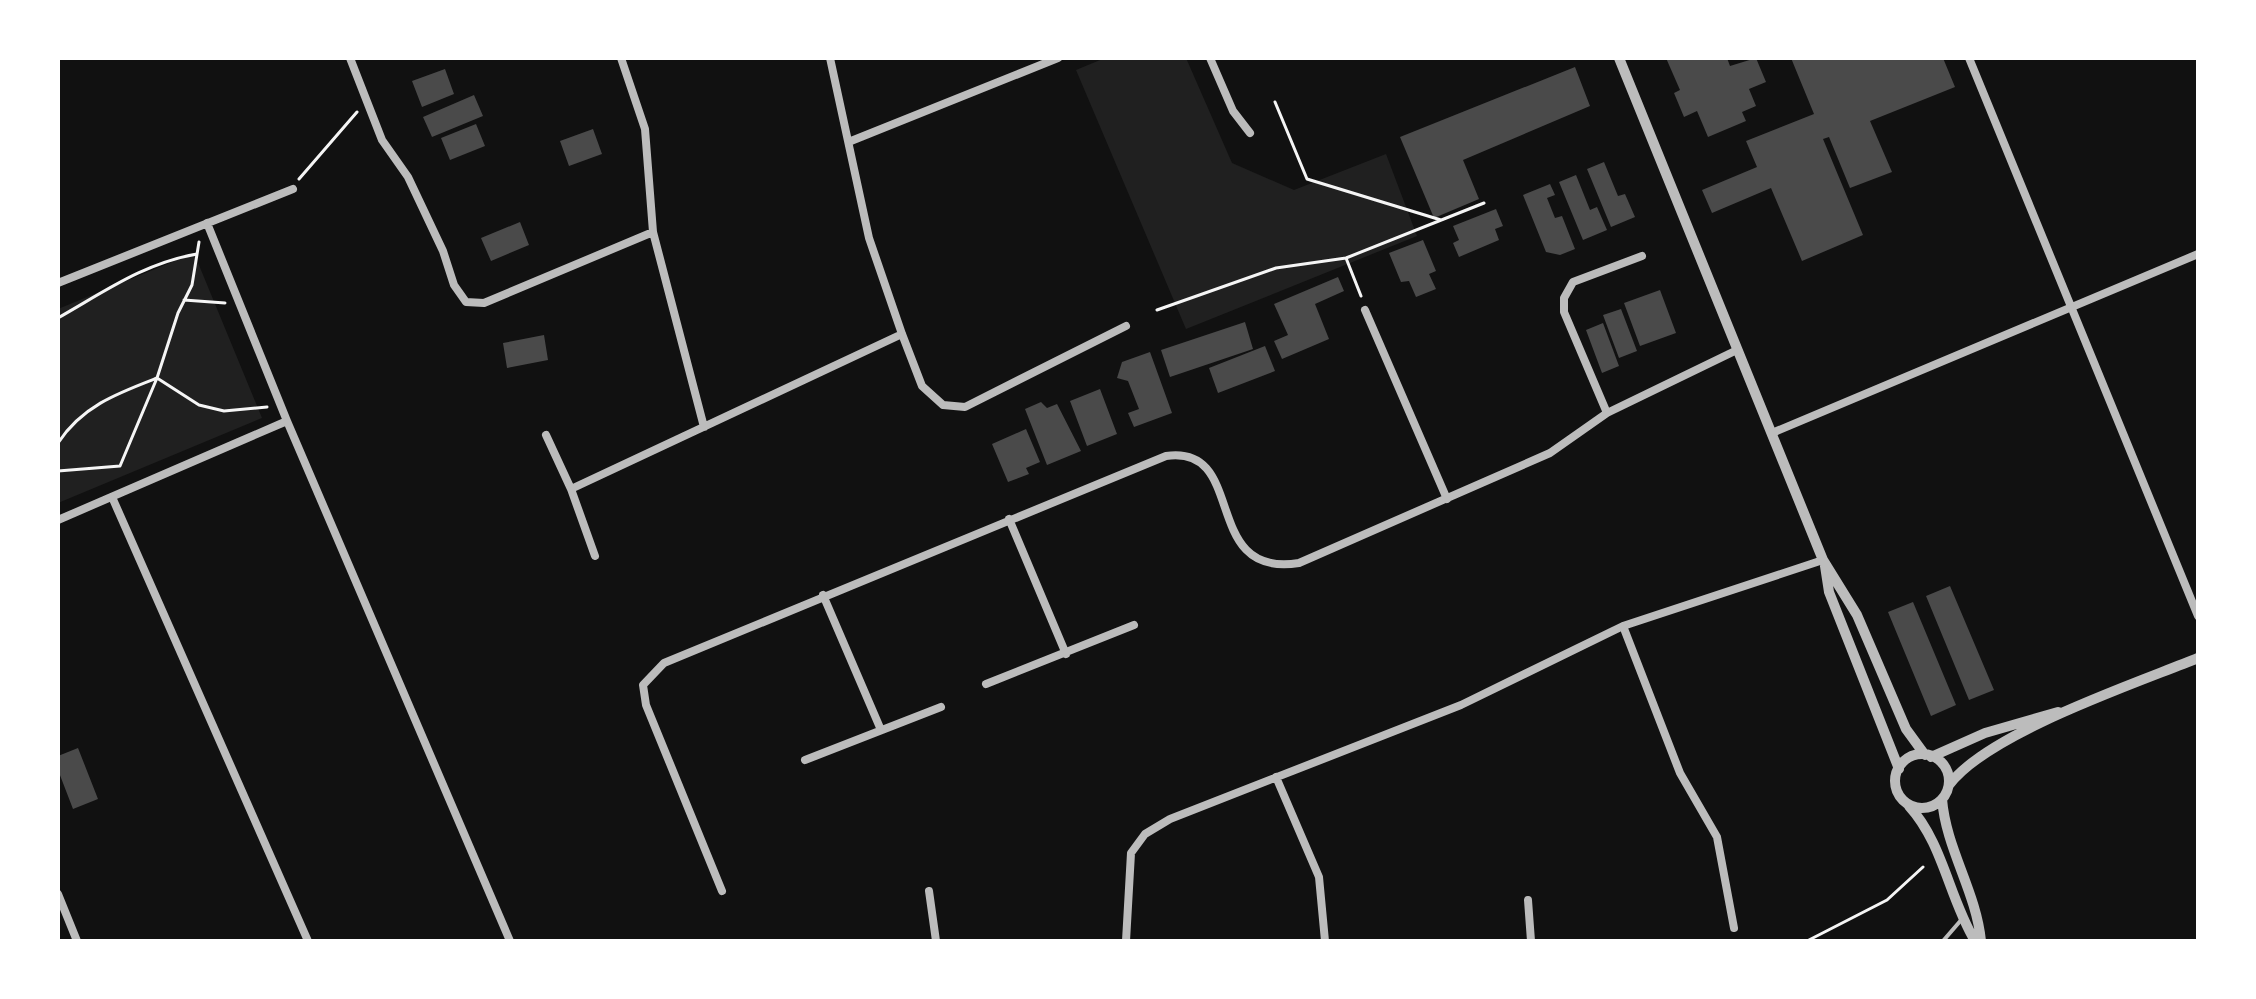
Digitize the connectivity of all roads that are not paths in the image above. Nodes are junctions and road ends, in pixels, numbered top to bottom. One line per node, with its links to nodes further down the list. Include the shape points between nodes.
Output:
1 (350, 58): 12 (street, via 382,140 408,177 466,302 484,303)
2 (621, 58): 12 (street, via 645,129)
3 (830, 58): 9 (street)
4 (1058, 58): 9 (street)
5 (1210, 58): 8 (street, via 1233,111)
6 (1619, 58): 20 (street)
7 (1969, 58): 16 (street)
8 (1250, 133)
9 (851, 141): 19 (street, via 869,238)
10 (293, 189): 11 (street)
11 (207, 223): 15 (street); 22 (street)
12 (653, 232): 23 (street)
13 (2198, 254): 16 (street)
14 (1642, 256): 21 (street, via 1573,282 1564,298 1564,312)
15 (58, 283)
16 (2072, 307): 24 (street); 34 (street)
17 (1365, 310): 28 (street)
18 (1126, 326): 19 (street, via 965,407 943,405 922,386)
19 (902, 334): 23 (street)
20 (1737, 350): 21 (street); 24 (street)
21 (1607, 413): 28 (street, via 1550,453)
22 (287, 421): 27 (street); 59 (street)
23 (704, 427): 26 (street)
24 (1772, 433): 32 (street)
25 (546, 435): 26 (street)
26 (571, 489): 31 (street)
27 (112, 497): 30 (street); 58 (street)
28 (1447, 499): 29 (street, via 1299,563 1276,567 1256,561 1244,550 1212,476 1199,460 1184,453)
29 (1009, 519): 33 (street); 37 (street)
30 (58, 520)
31 (595, 556)
32 (1823, 560): 36 (street); 43 (street, via 1857,615 1906,729); 45 (street, via 1829,592)
33 (823, 595): 42 (street); 50 (street, via 664,663 643,685 646,705)
34 (2198, 616)
35 (1134, 625): 37 (street)
36 (1623, 626): 46 (street, via 1461,705); 56 (street, via 1680,773 1717,837)
37 (1066, 654): 39 (street)
38 (2198, 658): 41 (street)
39 (986, 684)
40 (941, 707): 42 (street)
41 (2071, 709): 43 (street, via 2015,723); 47 (street, via 1962,767)
42 (881, 730): 44 (street)
43 (1928, 756): 45 (street, via 1905,761); 47 (street, via 1943,764)
44 (805, 760)
45 (1899, 769): 49 (street, via 1896,788)
46 (1276, 777): 61 (street, via 1145,834 1131,853); 62 (street, via 1319,877)
47 (1949, 785): 48 (street)
48 (1942, 799): 49 (street, via 1928,808); 65 (street, via 1944,824 1978,912)
49 (1908, 804): 55 (street, via 1925,823)
50 (722, 891)
51 (929, 891): 60 (street)
52 (58, 894): 54 (street)
53 (1528, 900): 63 (street)
54 (61, 911): 57 (street)
55 (1962, 919): 64 (lane); 65 (street)
56 (1734, 928)
57 (77, 941)
58 (308, 941)
59 (510, 941)
60 (936, 941)
61 (1126, 941)
62 (1325, 941)
63 (1531, 941)
64 (1943, 941)
65 (1978, 941)

